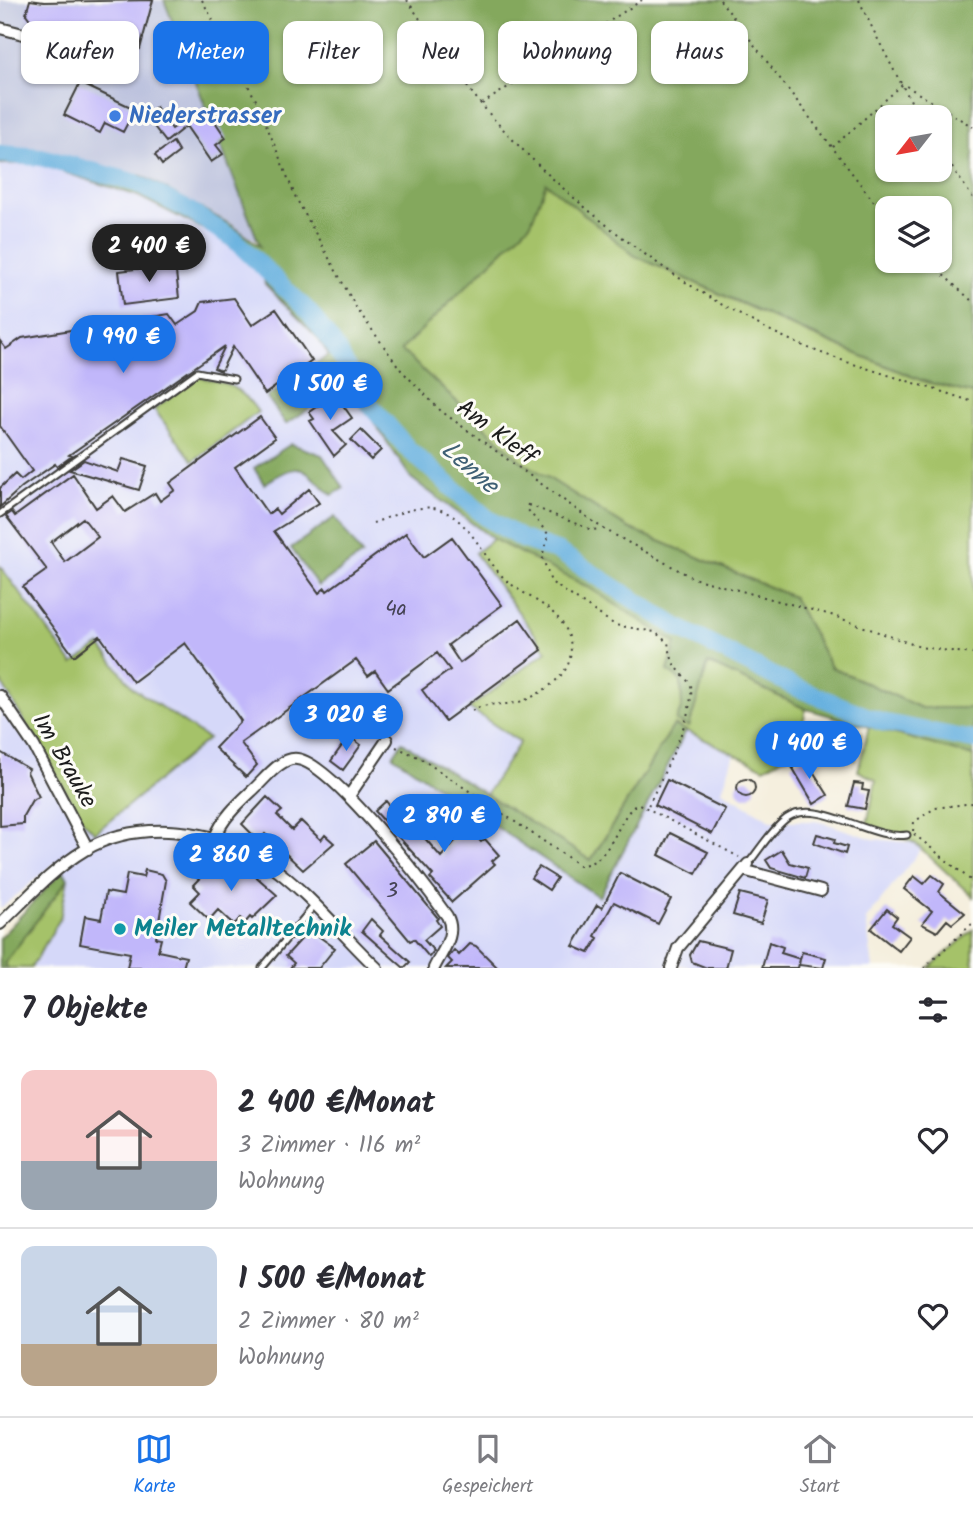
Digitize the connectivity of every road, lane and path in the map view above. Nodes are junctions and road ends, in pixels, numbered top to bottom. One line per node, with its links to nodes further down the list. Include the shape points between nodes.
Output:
1 (202, 0): 22 (path, Am Kleff, via 257,102 296,198 380,343 440,411)
2 (407, 0): 9 (path)
3 (642, 0): 9 (path)
4 (720, 0): 12 (path)
5 (859, 0): 8 (path, via 893,73)
6 (0, 28): 7 (street)
7 (21, 34)
8 (903, 84): 10 (path); 11 (path); 12 (path)
9 (482, 104): 19 (path, via 566,189 685,281 818,351)
10 (913, 105)
11 (973, 127)
12 (832, 148): 15 (path)
13 (952, 167): 14 (path)
14 (973, 198)
15 (875, 204)
16 (941, 273): 17 (path)
17 (973, 303)
18 (234, 379): 20 (lane, via 197,372)
19 (973, 402)
20 (0, 514)
21 (373, 523): 25 (path, via 409,511 443,510 471,534 502,576 550,610 566,629 570,656 559,677 518,703 484,704)
22 (602, 528): 23 (path, Am Kleff, via 710,585 831,615 920,647); 29 (path, via 592,530 528,504 527,509 549,535 542,556 551,582 615,625 649,629 668,643 673,663 691,685 676,748)
23 (973, 654)
24 (0, 696): 32 (street, Im Brauke, via 45,765)
25 (469, 713)
26 (386, 742): 27 (street); 29 (path, via 420,758 579,865 591,862 613,841 634,805)
27 (349, 796): 31 (street, via 317,769 292,759 236,806); 41 (street, via 452,925)
28 (973, 803): 30 (path, via 931,810 915,822)
29 (648, 808): 33 (path)
30 (910, 834): 33 (lane, via 880,835 819,814 801,813 785,820); 34 (path)
31 (215, 838): 32 (street, via 157,832); 36 (street, via 264,861)
32 (88, 849): 38 (street, via 55,872)
33 (745, 867): 35 (street); 42 (street, via 678,948)
34 (973, 882)
35 (821, 891)
36 (314, 906): 39 (lane); 40 (street)
37 (973, 923): 43 (path)
38 (0, 924)
39 (262, 968)
40 (377, 968)
41 (434, 968)
42 (671, 968)
43 (924, 968)

